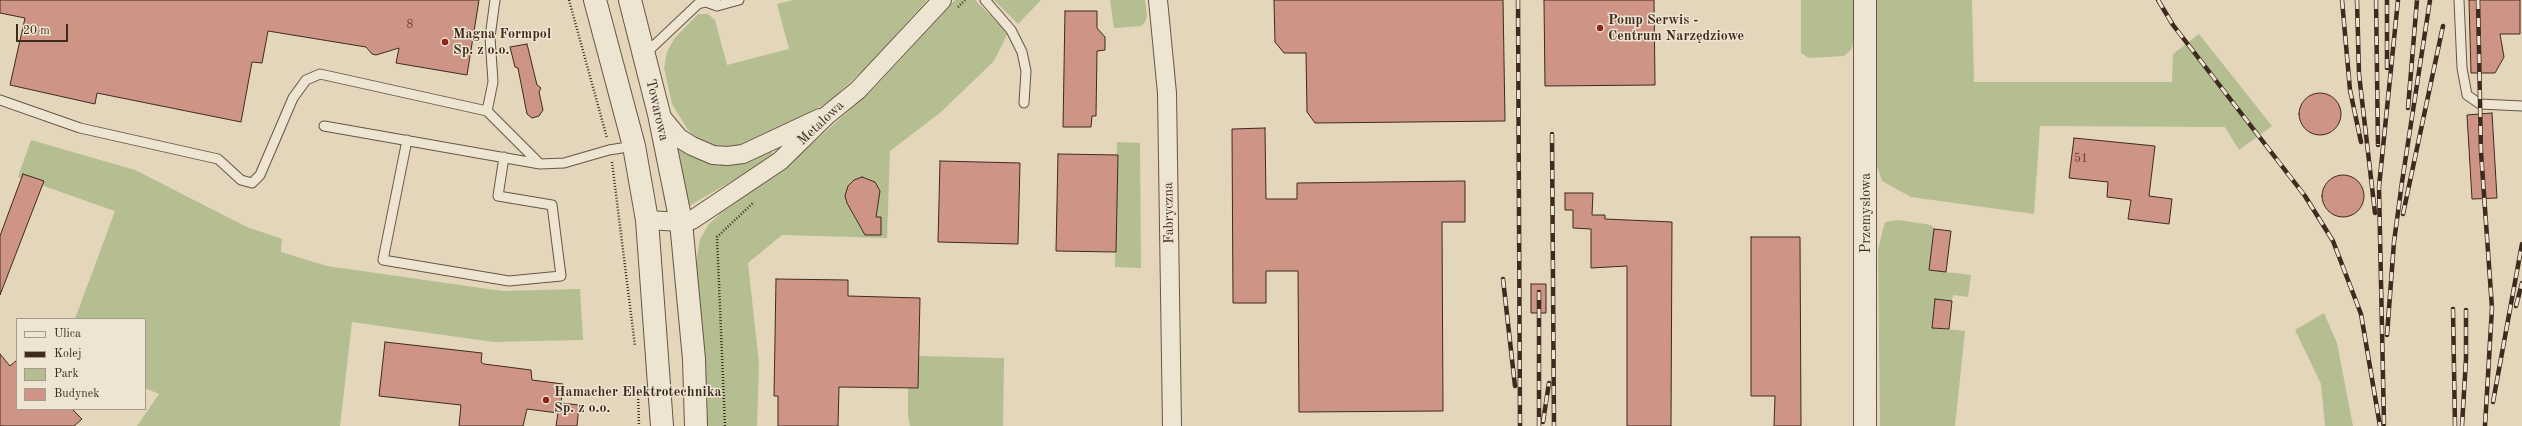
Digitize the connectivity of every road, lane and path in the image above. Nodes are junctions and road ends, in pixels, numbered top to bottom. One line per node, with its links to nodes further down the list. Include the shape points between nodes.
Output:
1 (495, 0): 17 (lane, via 490,37 493,82)
2 (569, 0): 23 (path)
3 (595, 0): 22 (street)
4 (630, 0): 13 (street, Towarowa)
5 (738, 0): 11 (lane)
6 (965, 0): 12 (path)
7 (984, 0): 15 (lane, via 1011,30 1022,52 1026,71)
8 (1158, 0): 35 (street, Fabryczna, via 1167,93)
9 (1865, 0): 36 (street, Przemysłowa)
10 (2459, 0): 16 (lane, via 2462,68 2467,95 2480,104)
11 (716, 3): 13 (lane, via 698,4)
12 (948, 6): 19 (street, Metalowa, via 858,90)
13 (644, 55): 18 (street, Towarowa)
14 (0, 100): 17 (lane, via 80,128 218,159 241,180 252,183 260,175 293,98 306,80 320,74)
15 (1024, 103)
16 (2522, 106)
17 (487, 111): 25 (lane)
18 (659, 114): 19 (street, via 680,138 692,146 713,155 727,156 743,154); 28 (street, Towarowa)
19 (826, 116): 28 (street, Metalowa, via 780,161 701,215)
20 (324, 126): 21 (lane)
21 (406, 140): 24 (lane); 24 (lane, via 383,260 509,281 561,276 552,205 498,196)
22 (634, 146): 23 (lane); 27 (street)
23 (609, 150): 25 (lane, via 564,163); 29 (path)
24 (504, 157): 25 (lane)
25 (540, 164)
26 (755, 200): 34 (path, via 717,237)
27 (647, 220): 28 (street); 32 (street)
28 (681, 222): 33 (street, Towarowa, via 694,359)
29 (636, 350)
30 (638, 388): 31 (path)
31 (639, 426)
32 (662, 426)
33 (696, 426)
34 (725, 426)
35 (1172, 426)
36 (1865, 426)

